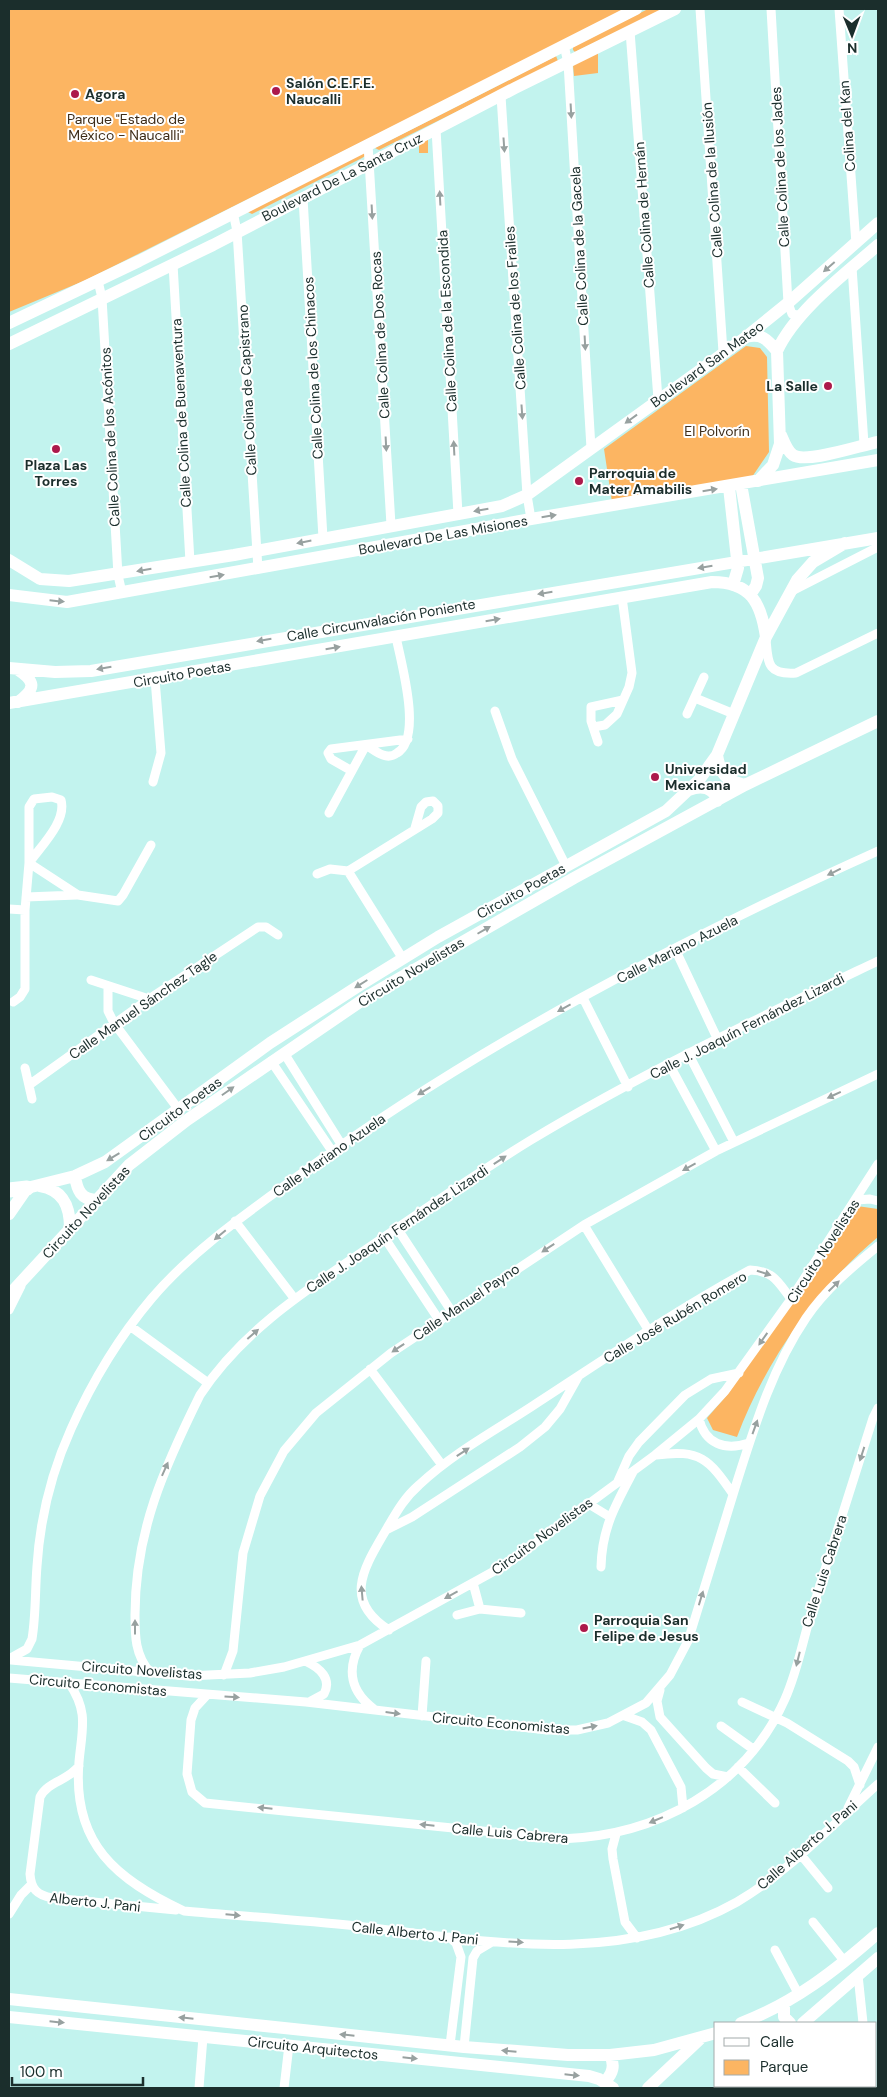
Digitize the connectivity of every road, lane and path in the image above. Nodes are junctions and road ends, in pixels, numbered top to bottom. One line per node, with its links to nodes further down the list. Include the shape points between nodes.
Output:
1 (636, 9): 7 (main road, Boulevard De La Santa Cruz)
2 (675, 9): 6 (main road, Boulevard De La Santa Cruz)
3 (700, 9): 29 (street, Calle Colina de la Ilusión)
4 (771, 9): 23 (street, Calle Colina de los Jades)
5 (839, 9): 17 (street, Colina del Kan)
6 (630, 31): 8 (main road, Boulevard De La Santa Cruz); 30 (street, Calle Colina de Hernán)
7 (564, 45): 8 (street, Calle Colina de la Gacela); 11 (main road, Boulevard De La Santa Cruz)
8 (568, 63): 9 (main road, Boulevard De La Santa Cruz); 34 (street, Calle Colina de la Gacela, one-way to 34)
9 (501, 96): 10 (main road, Boulevard De La Santa Cruz); 38 (street, Calle Colina de los Frailes, one-way to 38)
10 (436, 129): 12 (main road, Boulevard De La Santa Cruz); 39 (street, Calle Colina de la Escondida, one-way to 10)
11 (368, 144): 12 (street, Calle Colina de Dos Rocas); 14 (main road, Boulevard De La Santa Cruz)
12 (369, 164): 13 (main road, Boulevard De La Santa Cruz); 41 (street, Calle Colina de Dos Rocas, one-way to 41)
13 (303, 198): 16 (main road, Boulevard De La Santa Cruz); 42 (street, Calle Colina de los Chinacos)
14 (233, 212): 16 (street, Calle Colina de Capistrano); 21 (main road, Boulevard De La Santa Cruz)
15 (878, 223): 17 (main road, Boulevard San Mateo)
16 (238, 231): 19 (main road, Boulevard De La Santa Cruz); 46 (street, Calle Colina de Capistrano)
17 (856, 244): 23 (main road, Boulevard San Mateo, one-way to 23)
18 (878, 245): 20 (main road, Boulevard San Mateo)
19 (172, 264): 22 (main road, Boulevard De La Santa Cruz); 50 (street, Calle Colina de Buenaventura)
20 (852, 268): 24 (main road, Boulevard San Mateo); 33 (street)
21 (98, 281): 22 (street, Calle Colina de los Acónitos); 25 (main road, Boulevard De La Santa Cruz)
22 (102, 298): 27 (main road, Boulevard De La Santa Cruz); 52 (street, Calle Colina de los Acónitos)
23 (788, 303): 24 (street, via 792,314); 26 (main road, Boulevard San Mateo)
24 (802, 316): 28 (main road, Boulevard San Mateo)
25 (9, 323)
26 (746, 337): 28 (main road, via 762,336); 29 (main road, Boulevard San Mateo)
27 (9, 344)
28 (777, 351): 31 (main road)
29 (723, 352): 30 (main road, Boulevard San Mateo)
30 (658, 399): 34 (main road, Boulevard San Mateo, one-way to 34)
31 (780, 433): 33 (main road, via 791,454 798,458); 36 (main road, via 778,455)
32 (878, 442): 33 (main road)
33 (864, 444)
34 (591, 448): 38 (main road, Boulevard San Mateo)
35 (878, 460): 36 (main road, Boulevard De Las Misiones)
36 (758, 481): 37 (main road, Boulevard De Las Misiones)
37 (735, 486): 40 (main road, Boulevard De Las Misiones, one-way to 37); 47 (main road); 49 (main road)
38 (527, 495): 39 (main road, Boulevard De Las Misiones, one-way to 39, via 502,506); 40 (street, Calle Colina de los Frailes)
39 (458, 514): 41 (main road, Boulevard De Las Misiones)
40 (531, 519): 51 (main road, Boulevard De Las Misiones)
41 (391, 526): 42 (main road, Boulevard De Las Misiones)
42 (323, 538): 46 (main road, Boulevard De Las Misiones, one-way to 46)
43 (878, 538): 44 (main road, Calle Circunvalación Poniente)
44 (845, 543): 47 (main road, Calle Circunvalación Poniente); 55 (main road, Circuito Poetas, via 814,562)
45 (878, 547): 55 (street)
46 (256, 551): 50 (main road, Boulevard De Las Misiones); 51 (street, Calle Colina de Capistrano)
47 (753, 558): 49 (main road, Calle Circunvalación Poniente); 58 (main road, via 758,578)
48 (9, 560): 53 (main road, Boulevard De Las Misiones)
49 (737, 561): 54 (main road); 61 (main road, Calle Circunvalación Poniente, one-way to 61)
50 (190, 562): 52 (main road, Boulevard De Las Misiones, one-way to 52)
51 (258, 568): 56 (main road, Boulevard De Las Misiones, one-way to 51)
52 (118, 575): 53 (main road, Boulevard De Las Misiones, via 69,581); 56 (street, Calle Colina de los Acónitos)
53 (40, 579): 60 (main road)
54 (733, 585): 58 (main road, Circuito Poetas); 59 (main road, Circuito Poetas, via 712,582)
55 (790, 592): 64 (main road, Circuito Poetas)
56 (122, 593): 60 (main road, Boulevard De Las Misiones, one-way to 56, via 68,602)
57 (9, 595): 60 (main road, Boulevard De Las Misiones)
58 (750, 595): 64 (main road, Circuito Poetas, via 762,612)
59 (622, 597): 63 (main road, Circuito Poetas, one-way to 59); 70 (street, via 632,673)
60 (37, 598)
61 (355, 624): 65 (main road); 66 (main road, Calle Circunvalación Poniente, one-way to 66, via 91,670)
62 (878, 633): 64 (street, via 796,673 782,674 772,669 768,661)
63 (396, 637): 65 (main road, Circuito Poetas); 77 (street, via 408,706)
64 (766, 637): 74 (main road, Circuito Poetas)
65 (359, 644): 68 (main road, Circuito Poetas, one-way to 65)
66 (12, 669): 71 (main road, via 29,678 32,684 30,693)
67 (704, 677): 69 (street)
68 (155, 679): 71 (main road, Circuito Poetas); 82 (street, via 161,752)
69 (694, 698): 73 (street); 74 (street)
70 (623, 700): 76 (street, via 611,721); 76 (street, via 591,707)
71 (14, 702)
72 (495, 711): 91 (street, via 512,759)
73 (687, 714)
74 (734, 714): 80 (main road, Circuito Poetas)
75 (878, 721): 83 (main road, Circuito Novelistas)
76 (593, 727): 78 (street)
77 (408, 738): 79 (street); 79 (street, via 401,751 393,756 384,756)
78 (598, 742)
79 (366, 745): 81 (street); 81 (street, via 331,749 328,753 331,759)
80 (717, 755): 83 (main road, via 722,775 728,781); 84 (main road, Circuito Poetas)
81 (352, 771): 86 (street)
82 (153, 782)
83 (745, 785): 85 (main road, Circuito Novelistas)
84 (689, 790): 85 (main road, via 707,788); 91 (main road, Circuito Poetas, via 649,822)
85 (717, 801): 109 (main road, Circuito Novelistas, one-way to 85, via 399,978)
86 (329, 813)
87 (415, 828): 87 (street, via 421,807 433,801 438,806 438,813); 92 (street)
88 (151, 845): 94 (street, via 124,896 109,901)
89 (878, 851): 99 (street, Calle Mariano Azuela, one-way to 99)
90 (29, 863): 90 (street, via 29,807 34,799 42,797 61,800 60,819); 94 (street); 95 (street)
91 (566, 866): 100 (main road, Circuito Poetas)
92 (343, 870): 93 (street, via 330,869); 100 (street)
93 (318, 874)
94 (78, 895): 95 (street)
95 (26, 897): 97 (street)
96 (9, 909): 97 (street)
97 (25, 910): 106 (street, via 25,989)
98 (278, 935): 105 (street, Calle Manuel Sánchez Tagle, via 266,927 258,927)
99 (675, 948): 104 (street, Calle Mariano Azuela); 108 (street)
100 (403, 959): 118 (main road, Circuito Poetas, one-way to 118, via 270,1044)
101 (878, 961): 108 (street, Calle J. Joaquín Fernández Lizardi)
102 (91, 980): 103 (street)
103 (108, 986): 105 (street); 107 (street, via 106,998)
104 (583, 998): 116 (street); 120 (street, Calle Mariano Azuela, one-way to 120, via 467,1064)
105 (150, 999): 107 (street, Calle Manuel Sánchez Tagle)
106 (13, 1002)
107 (114, 1023): 115 (street, Calle Manuel Sánchez Tagle); 118 (street)
108 (717, 1038): 110 (street, Calle J. Joaquín Fernández Lizardi)
109 (284, 1053): 111 (main road, Circuito Novelistas); 120 (street)
110 (688, 1054): 112 (street, Calle J. Joaquín Fernández Lizardi); 119 (street)
111 (272, 1061): 121 (street); 127 (main road, Circuito Novelistas, one-way to 111, via 129,1165 159,1140)
112 (669, 1064): 116 (street, Calle J. Joaquín Fernández Lizardi); 122 (street)
113 (25, 1068): 115 (street)
114 (878, 1074): 119 (street, Calle Manuel Payno, one-way to 119)
115 (29, 1085): 117 (street)
116 (628, 1087): 134 (street, Calle J. Joaquín Fernández Lizardi, one-way to 116, via 532,1140)
117 (32, 1099)
118 (180, 1110): 124 (main road, Circuito Poetas, one-way to 124, via 121,1152)
119 (734, 1142): 122 (street, Calle Manuel Payno)
120 (341, 1144): 121 (street, Calle Mariano Azuela)
121 (332, 1151): 131 (street, Calle Mariano Azuela)
122 (716, 1151): 132 (street, Calle Manuel Payno, one-way to 132)
123 (878, 1164): 128 (street, Circuito Novelistas)
124 (75, 1176): 125 (main road, Circuito Poetas); 127 (main road, via 79,1193)
125 (34, 1187): 126 (main road); 130 (main road); 133 (main road, via 56,1191 64,1199 69,1210)
126 (9, 1190)
127 (97, 1200): 133 (main road, Circuito Novelistas)
128 (857, 1200): 129 (street); 140 (street, Circuito Novelistas)
129 (878, 1202)
130 (9, 1214)
131 (236, 1222): 139 (street); 144 (street, Calle Mariano Azuela, one-way to 144, via 180,1269)
132 (584, 1225): 142 (street, Calle Manuel Payno, one-way to 142); 145 (street)
133 (70, 1228): 137 (main road, Circuito Novelistas)
134 (397, 1228): 135 (street, Calle J. Joaquín Fernández Lizardi); 142 (street)
135 (384, 1237): 139 (street, Calle J. Joaquín Fernández Lizardi); 143 (street)
136 (878, 1246): 152 (street, Circuito Economistas, one-way to 136, via 776,1374 806,1318 826,1293)
137 (26, 1277): 138 (main road); 141 (street, Circuito Novelistas)
138 (9, 1295)
139 (294, 1298): 149 (street, Calle J. Joaquín Fernández Lizardi, one-way to 139, via 246,1341)
140 (791, 1299): 145 (street, Calle José Rubén Romero, one-way to 140, via 750,1270 764,1271 774,1277); 147 (street, Circuito Novelistas, one-way to 147)
141 (9, 1310)
142 (452, 1312): 143 (street, Calle Manuel Payno)
143 (439, 1320): 146 (street, Calle Manuel Payno, one-way to 146)
144 (130, 1326): 149 (street); 168 (street, Calle Mariano Azuela, via 113,1350 67,1438 52,1481 41,1534 32,1639 27,1649)
145 (650, 1330): 148 (street, Calle José Rubén Romero)
146 (370, 1369): 154 (street); 172 (street, Calle Manuel Payno, via 299,1431 284,1451 260,1496 242,1553 234,1651)
147 (739, 1373): 151 (street, Circuito Novelistas); 156 (street, via 711,1379 685,1395 629,1456)
148 (579, 1376): 154 (street, Calle José Rubén Romero, one-way to 148); 160 (street, Calle José Rubén Romero, via 560,1409 544,1427 412,1517)
149 (208, 1383): 171 (street, Calle J. Joaquín Fernández Lizardi, one-way to 149, via 142,1663 136,1637 135,1595 140,1553 159,1482)
150 (878, 1408): 182 (street, Calle Luis Cabrera, one-way to 182, via 793,1678)
151 (699, 1419): 152 (street, via 702,1430 713,1442 733,1447); 153 (street, Circuito Novelistas)
152 (749, 1443): 157 (street, Circuito Economistas)
153 (655, 1455): 155 (street, Circuito Novelistas); 157 (street, via 681,1452 704,1459)
154 (442, 1466): 160 (street, Calle José Rubén Romero, via 404,1500)
155 (635, 1470): 156 (street, Circuito Novelistas); 159 (street)
156 (618, 1481): 158 (street, Circuito Novelistas)
157 (733, 1494): 175 (street, Circuito Economistas, one-way to 157, via 688,1641)
158 (587, 1503): 159 (street); 162 (street, Circuito Novelistas, via 508,1564)
159 (610, 1517): 161 (street, via 602,1546)
160 (386, 1530): 166 (street, Calle José Rubén Romero, one-way to 160, via 369,1614 361,1588 363,1571)
161 (602, 1567)
162 (473, 1583): 163 (street); 166 (street, Circuito Novelistas, one-way to 166)
163 (480, 1609): 164 (street); 165 (street)
164 (521, 1613)
165 (457, 1615)
166 (389, 1630): 167 (street, Circuito Novelistas)
167 (360, 1645): 170 (street, Circuito Novelistas); 179 (street, via 352,1662 353,1682 360,1697)
168 (9, 1659): 171 (street, Circuito Novelistas)
169 (426, 1661): 180 (street)
170 (307, 1662): 172 (street, Circuito Novelistas); 177 (street, via 320,1669 327,1687 322,1697)
171 (150, 1672): 172 (street, Circuito Novelistas)
172 (224, 1675)
173 (9, 1678): 174 (street, Circuito Economistas)
174 (69, 1683): 176 (street, Circuito Economistas); 186 (street, Calle Alberto J. Pani, via 82,1706)
175 (660, 1690): 181 (street, Circuito Economistas); 188 (street, via 657,1709 667,1726 713,1774)
176 (207, 1695): 177 (street, Circuito Economistas, one-way to 177); 194 (street, Calle Luis Cabrera, one-way to 176, via 561,1839 206,1803 192,1792 186,1774 191,1720 195,1708)
177 (306, 1702): 179 (street, Circuito Economistas)
178 (742, 1702): 182 (street)
179 (376, 1711): 180 (street, Circuito Economistas, one-way to 180)
180 (422, 1716): 181 (street, Circuito Economistas, one-way to 181, via 563,1730 588,1728)
181 (625, 1716): 192 (street, via 642,1722 651,1730 681,1787)
182 (775, 1719): 185 (street, Calle Luis Cabrera); 190 (street, via 787,1723 848,1761 854,1767)
183 (721, 1726): 185 (street)
184 (878, 1747): 190 (street)
185 (753, 1749): 187 (street, Calle Luis Cabrera)
186 (79, 1766): 196 (street, Alberto J. Pani, via 66,1778 44,1790 40,1797); 198 (street, Calle Alberto J. Pani, via 84,1815 104,1858 132,1884)
187 (738, 1767): 188 (street, Calle Luis Cabrera); 191 (street)
188 (728, 1777): 192 (street, Calle Luis Cabrera)
189 (878, 1784): 193 (street, Calle Alberto J. Pani)
190 (860, 1785): 193 (street)
191 (775, 1803)
192 (683, 1808): 194 (street, Calle Luis Cabrera, one-way to 194)
193 (844, 1815): 195 (street, Calle Alberto J. Pani)
194 (616, 1834): 203 (street, via 613,1859 625,1922)
195 (801, 1855): 197 (street); 203 (street, Calle Alberto J. Pani, one-way to 195, via 681,1926 736,1902)
196 (31, 1885): 198 (street, Alberto J. Pani, via 39,1895 52,1898); 199 (street)
197 (828, 1888)
198 (184, 1911): 202 (street, Calle Alberto J. Pani, one-way to 202)
199 (9, 1914)
200 (813, 1922): 207 (street)
201 (878, 1933): 207 (main road)
202 (448, 1937): 204 (street, Calle Alberto J. Pani); 221 (street, via 460,1949)
203 (637, 1938): 204 (street, Calle Alberto J. Pani, one-way to 203, via 583,1945)
204 (494, 1941): 222 (street, via 477,1951 473,1958)
205 (775, 1950): 209 (street)
206 (878, 1958): 208 (main road)
207 (845, 1962): 209 (main road)
208 (858, 1975): 215 (main road); 216 (street)
209 (799, 1995): 211 (main road)
210 (9, 1999): 221 (main road, one-way to 210)
211 (784, 2003): 213 (main road); 214 (main road, via 784,2017)
212 (9, 2018): 218 (main road, Circuito Arquitectos, one-way to 218)
213 (748, 2022)
214 (789, 2022)
215 (804, 2022)
216 (863, 2022)
217 (714, 2034): 219 (main road)
218 (203, 2037): 220 (main road, Circuito Arquitectos); 225 (street)
219 (701, 2038): 223 (main road, via 654,2050); 227 (main road)
220 (290, 2045): 224 (main road, Circuito Arquitectos, one-way to 224, via 589,2076); 226 (street)
221 (450, 2045): 222 (main road)
222 (464, 2047): 223 (main road, one-way to 222, via 568,2056)
223 (610, 2055): 224 (main road, via 613,2067)
224 (609, 2085)
225 (199, 2088)
226 (284, 2088)
227 (648, 2088)

